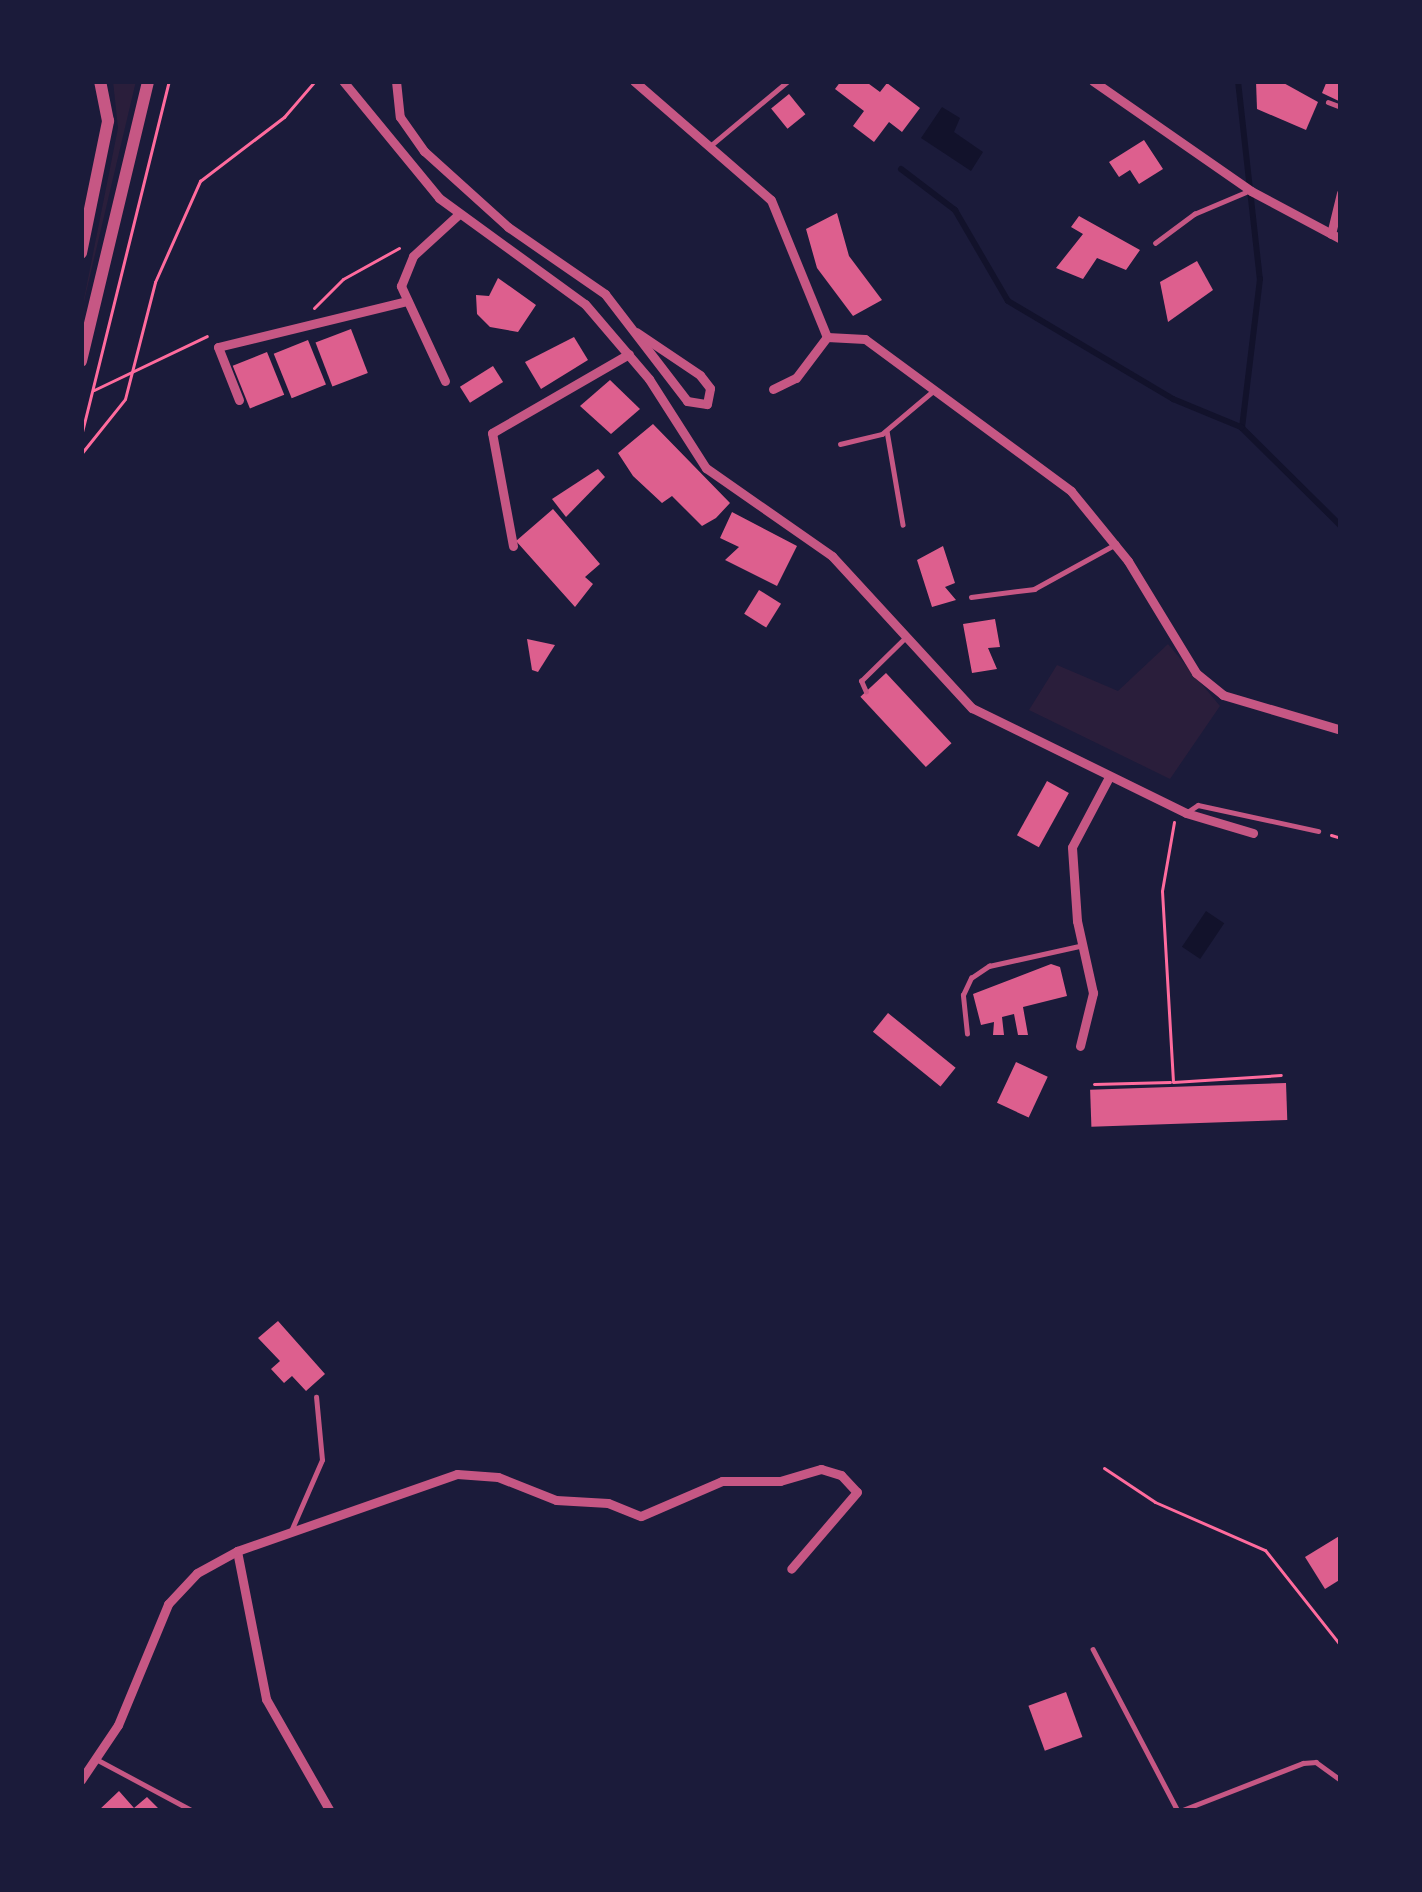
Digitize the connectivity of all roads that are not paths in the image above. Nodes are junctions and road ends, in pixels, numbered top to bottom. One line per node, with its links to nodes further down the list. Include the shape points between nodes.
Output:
1 (100, 81): 16 (street, via 109,121)
2 (148, 81): 21 (street)
3 (343, 81): 13 (street)
4 (396, 81): 18 (street, via 400,117 424,151 508,227 573,267)
5 (634, 81): 10 (street)
6 (788, 81): 10 (lane)
7 (1093, 81): 11 (street)
8 (1328, 102): 9 (lane)
9 (1341, 107)
10 (709, 147): 19 (street, via 771,200)
11 (1255, 193): 14 (street); 15 (lane, via 1194,214)
12 (1341, 194): 14 (street)
13 (459, 214): 17 (street, via 403,269); 20 (street, via 585,304)
14 (1336, 237)
15 (1155, 243)
16 (81, 253)
17 (406, 301): 22 (street); 25 (street, via 218,346)
18 (636, 332): 18 (street, via 687,401 707,404 710,388 700,375)
19 (827, 337): 23 (street, via 796,378); 24 (street, via 865,339)
20 (629, 354): 30 (street, via 492,433); 32 (street, via 706,469 832,556)
21 (81, 361)
22 (445, 381)
23 (772, 389)
24 (933, 391): 26 (lane); 29 (street, via 1053,476)
25 (239, 400)
26 (887, 431): 27 (lane); 28 (lane)
27 (840, 444)
28 (903, 525)
29 (1116, 544): 31 (lane, via 1034,589); 34 (street, via 1196,673 1223,695)
30 (513, 546)
31 (971, 597)
32 (906, 637): 33 (lane, via 861,681); 35 (street, via 972,708)
33 (866, 692)
34 (1341, 730)
35 (1109, 777): 36 (street); 39 (street, via 1072,847)
36 (1186, 813): 37 (lane, via 1198,805); 38 (street)
37 (1318, 831)
38 (1252, 832)
39 (1084, 945): 40 (lane, via 989,966 970,978 963,995); 41 (street, via 1093,993)
40 (967, 1034)
41 (1080, 1046)
42 (316, 1397): 43 (lane, via 322,1460)
43 (292, 1531): 44 (street); 45 (street, via 457,1474 498,1477 556,1500 608,1503 640,1516 722,1481 780,1481 821,1469 841,1474 857,1492)
44 (237, 1551): 47 (street, via 197,1573 168,1604); 51 (street, via 266,1699)
45 (791, 1569)
46 (1093, 1649): 52 (lane)
47 (98, 1760): 48 (street); 50 (lane)
48 (81, 1780)
49 (1341, 1780): 52 (lane, via 1316,1762 1303,1763)
50 (193, 1811)
51 (330, 1811)
52 (1179, 1811)

